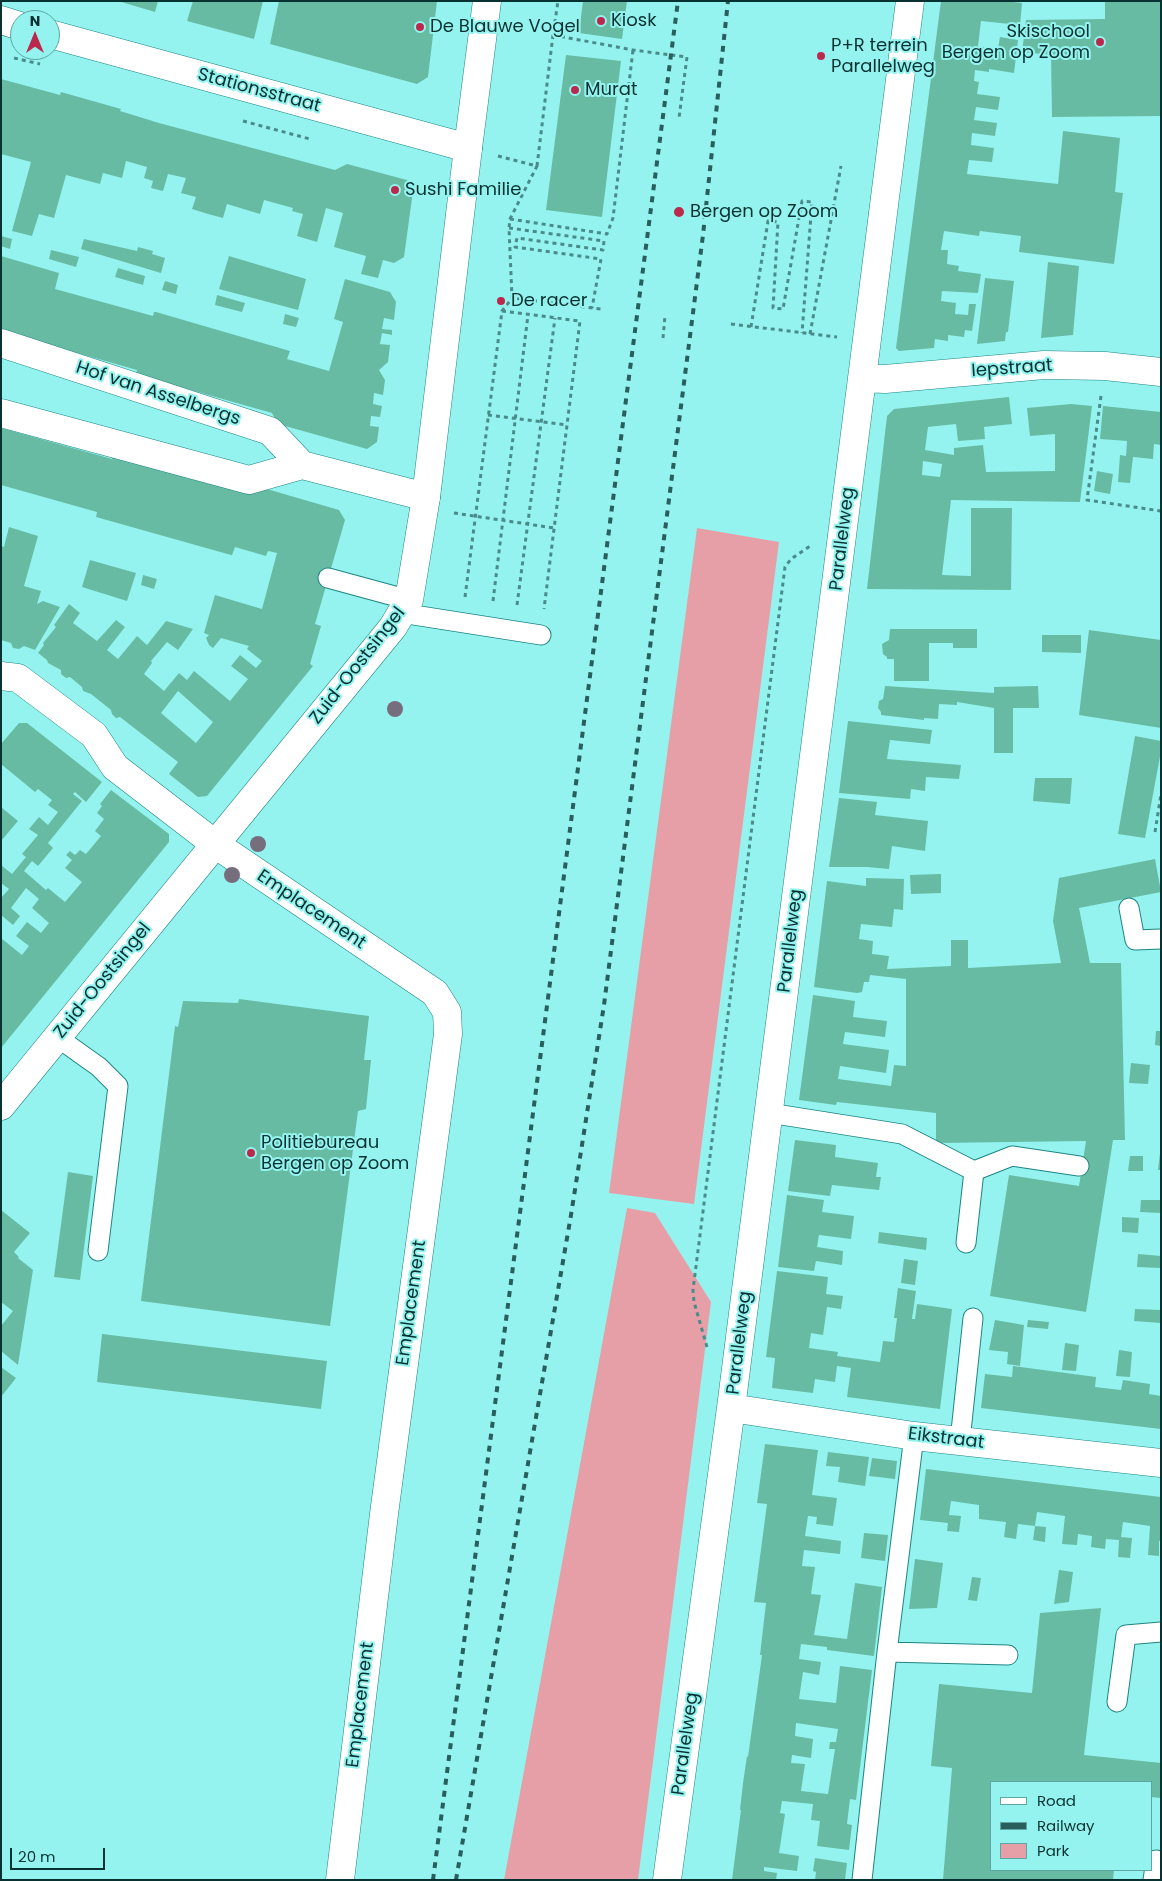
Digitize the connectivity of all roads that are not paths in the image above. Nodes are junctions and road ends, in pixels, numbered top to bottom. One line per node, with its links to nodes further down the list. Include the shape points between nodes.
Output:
1 (910, 1): 7 (street, Parallelweg)
2 (488, 2): 4 (street, Zuid-Oostsingel)
3 (60, 37): 4 (street, Stationsstraat)
4 (468, 148): 10 (street, Zuid-Oostsingel)
5 (1, 343): 9 (street, Hof van Asselbergs, via 270,431)
6 (1161, 372): 7 (street, Iepstraat, via 1105,366 1044,365 885,380)
7 (863, 378): 20 (street, Parallelweg)
8 (1, 413): 9 (street, via 249,480)
9 (302, 465): 10 (street)
10 (425, 503): 12 (street, Zuid-Oostsingel)
11 (328, 578): 12 (lane)
12 (405, 606): 13 (lane, via 462,622); 15 (street, Zuid-Oostsingel, via 387,634)
13 (541, 635)
14 (1, 676): 15 (street, Emplacement, via 18,678 94,735 115,767)
15 (215, 844): 18 (street, Zuid-Oostsingel); 35 (street, Emplacement, via 435,993 447,1012 448,1034)
16 (1129, 908): 17 (lane, via 1135,940)
17 (1161, 939)
18 (57, 1037): 19 (street, Zuid-Oostsingel); 24 (lane, via 99,1067 118,1086)
19 (1, 1106)
20 (769, 1114): 22 (lane, via 902,1134); 26 (street, Parallelweg)
21 (1079, 1166): 22 (lane, via 1012,1156)
22 (974, 1171): 23 (lane)
23 (966, 1243)
24 (98, 1251)
25 (973, 1318): 28 (lane)
26 (731, 1408): 27 (street, Eikstraat); 36 (street, Parallelweg)
27 (914, 1436): 28 (street, Eikstraat); 31 (lane)
28 (960, 1441): 29 (street, Eikstraat)
29 (1161, 1463)
30 (1161, 1632): 33 (lane, via 1126,1635)
31 (887, 1652): 32 (lane); 37 (lane)
32 (1008, 1655)
33 (1117, 1702)
34 (1156, 1860): 38 (lane)
35 (340, 1880)
36 (667, 1880)
37 (862, 1880)
38 (1153, 1880)

